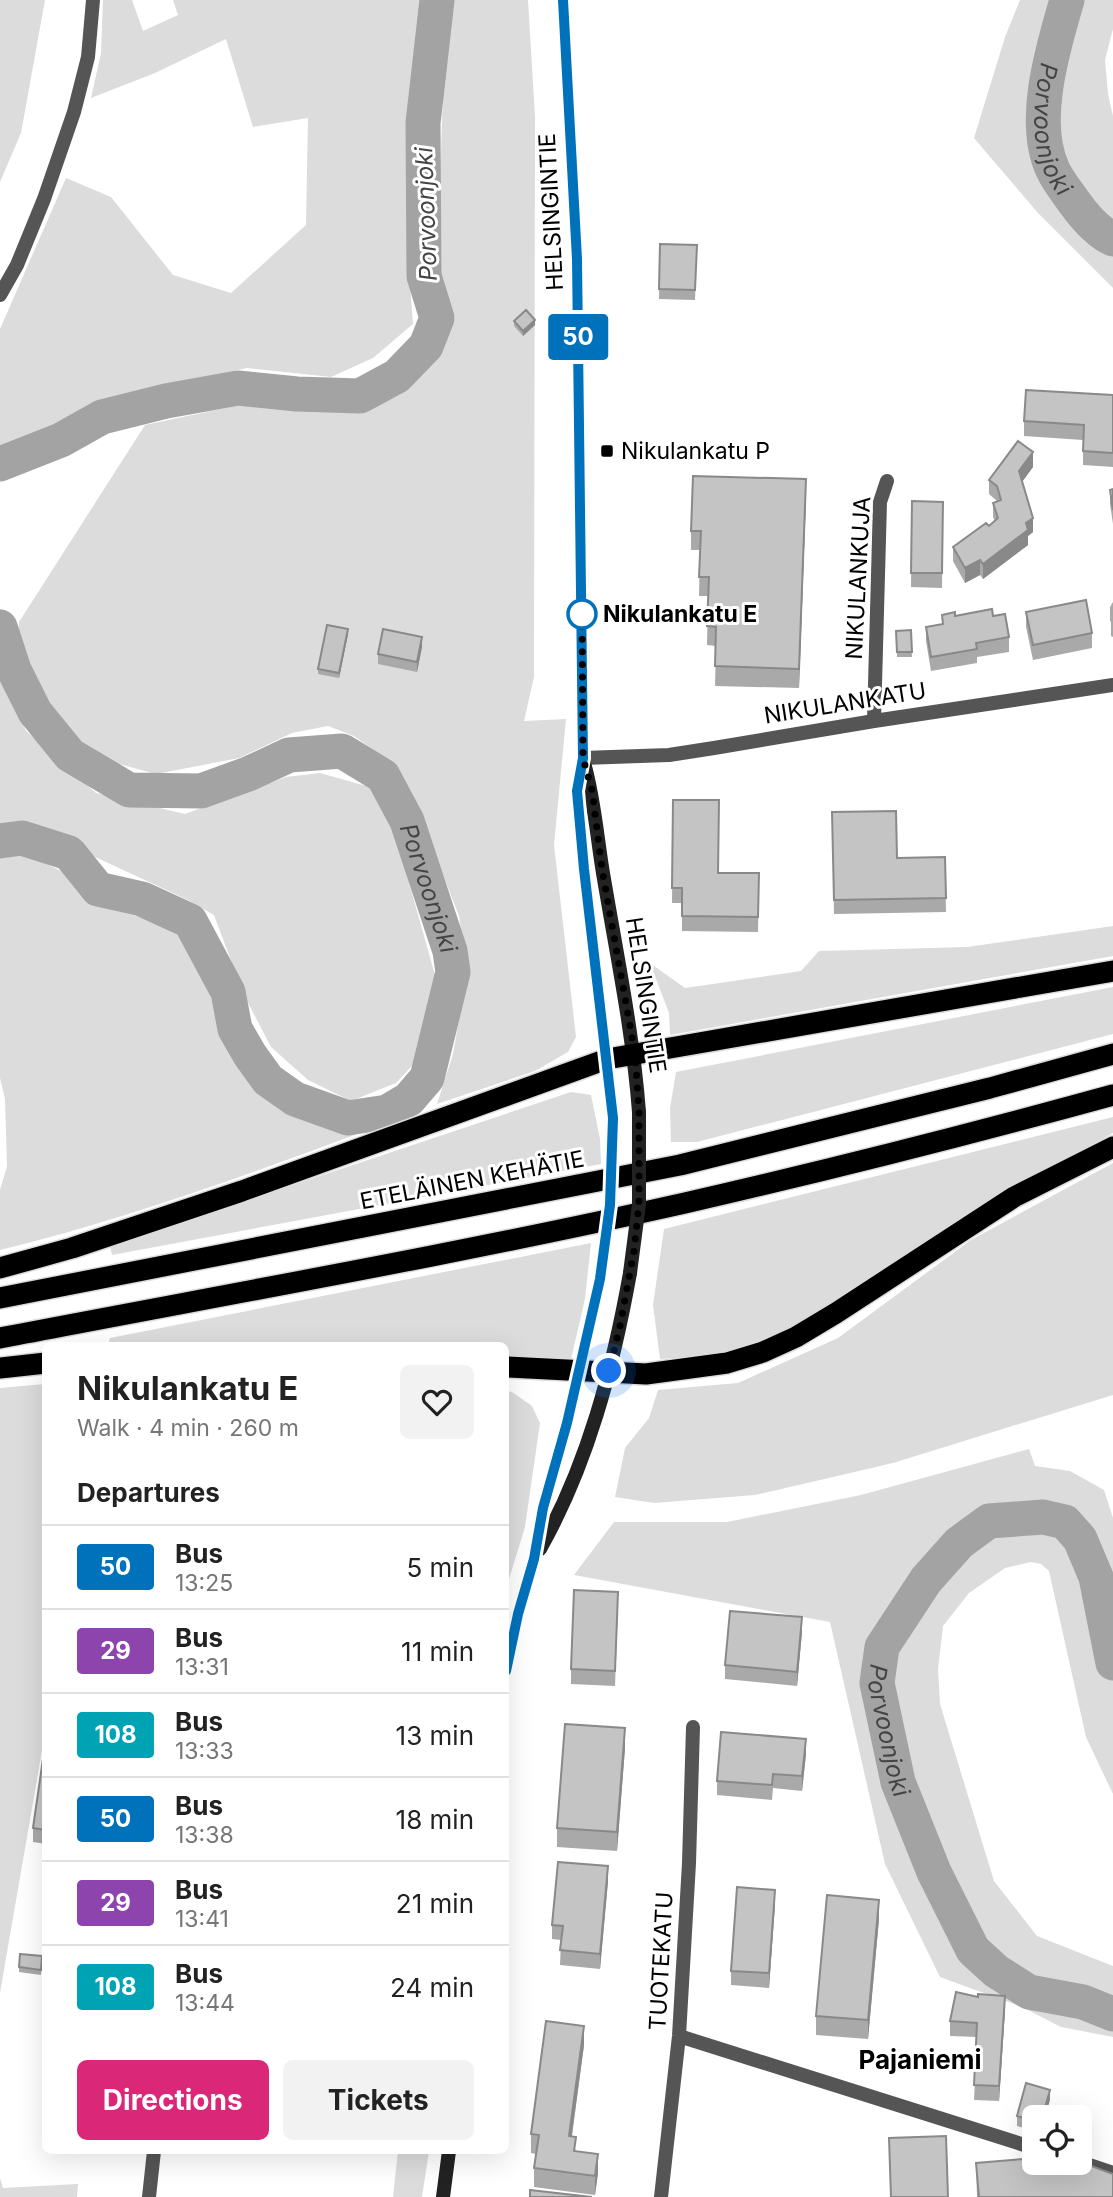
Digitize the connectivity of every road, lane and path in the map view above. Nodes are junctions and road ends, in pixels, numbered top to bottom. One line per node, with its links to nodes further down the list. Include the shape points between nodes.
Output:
1 (93, 0): 3 (street, via 88,57 74,112 44,199)
2 (563, 0): 7 (main road, HELSINGINTIE, via 577,259)
3 (0, 295)
4 (887, 481): 6 (street, NIKULANKUJA, via 880,502)
5 (1113, 685): 6 (street, NIKULANKATU)
6 (874, 720): 7 (street, NIKULANKATU, via 669,755)
7 (583, 758): 9 (main road, HELSINGINTIE); 11 (main road, HELSINGINTIE, via 577,791)
8 (1113, 971): 9 (highway)
9 (635, 1054): 11 (highway); 21 (main road, HELSINGINTIE, bridge, via 639,1203)
10 (1113, 1054): 15 (highway, ETELÄINEN KEHÄTIE, via 680,1165)
11 (607, 1059): 14 (highway, via 300,1170); 20 (main road, HELSINGINTIE, bridge, via 613,1118 610,1205)
12 (1113, 1095): 16 (highway, via 683,1203)
13 (1113, 1147): 21 (highway, via 1014,1197 836,1313 763,1352 669,1372)
14 (0, 1268)
15 (0, 1298)
16 (0, 1338)
17 (42, 1363): 18 (highway)
18 (0, 1367)
19 (509, 1367): 20 (highway)
20 (580, 1369): 21 (highway); 22 (main road, HELSINGINTIE)
21 (609, 1371): 22 (main road, HELSINGINTIE, via 558,1516)
22 (534, 1559): 23 (main road, HELSINGINTIE)
23 (509, 1657)
24 (693, 1727): 25 (street, TUOTEKATU)
25 (679, 2036): 26 (street); 33 (street, TUOTEKATU)
26 (1022, 2144)
27 (154, 2154): 31 (street)
28 (449, 2154): 32 (main road)
29 (1092, 2166): 30 (street)
30 (1113, 2173)
31 (149, 2197)
32 (443, 2197)
33 (661, 2197)

